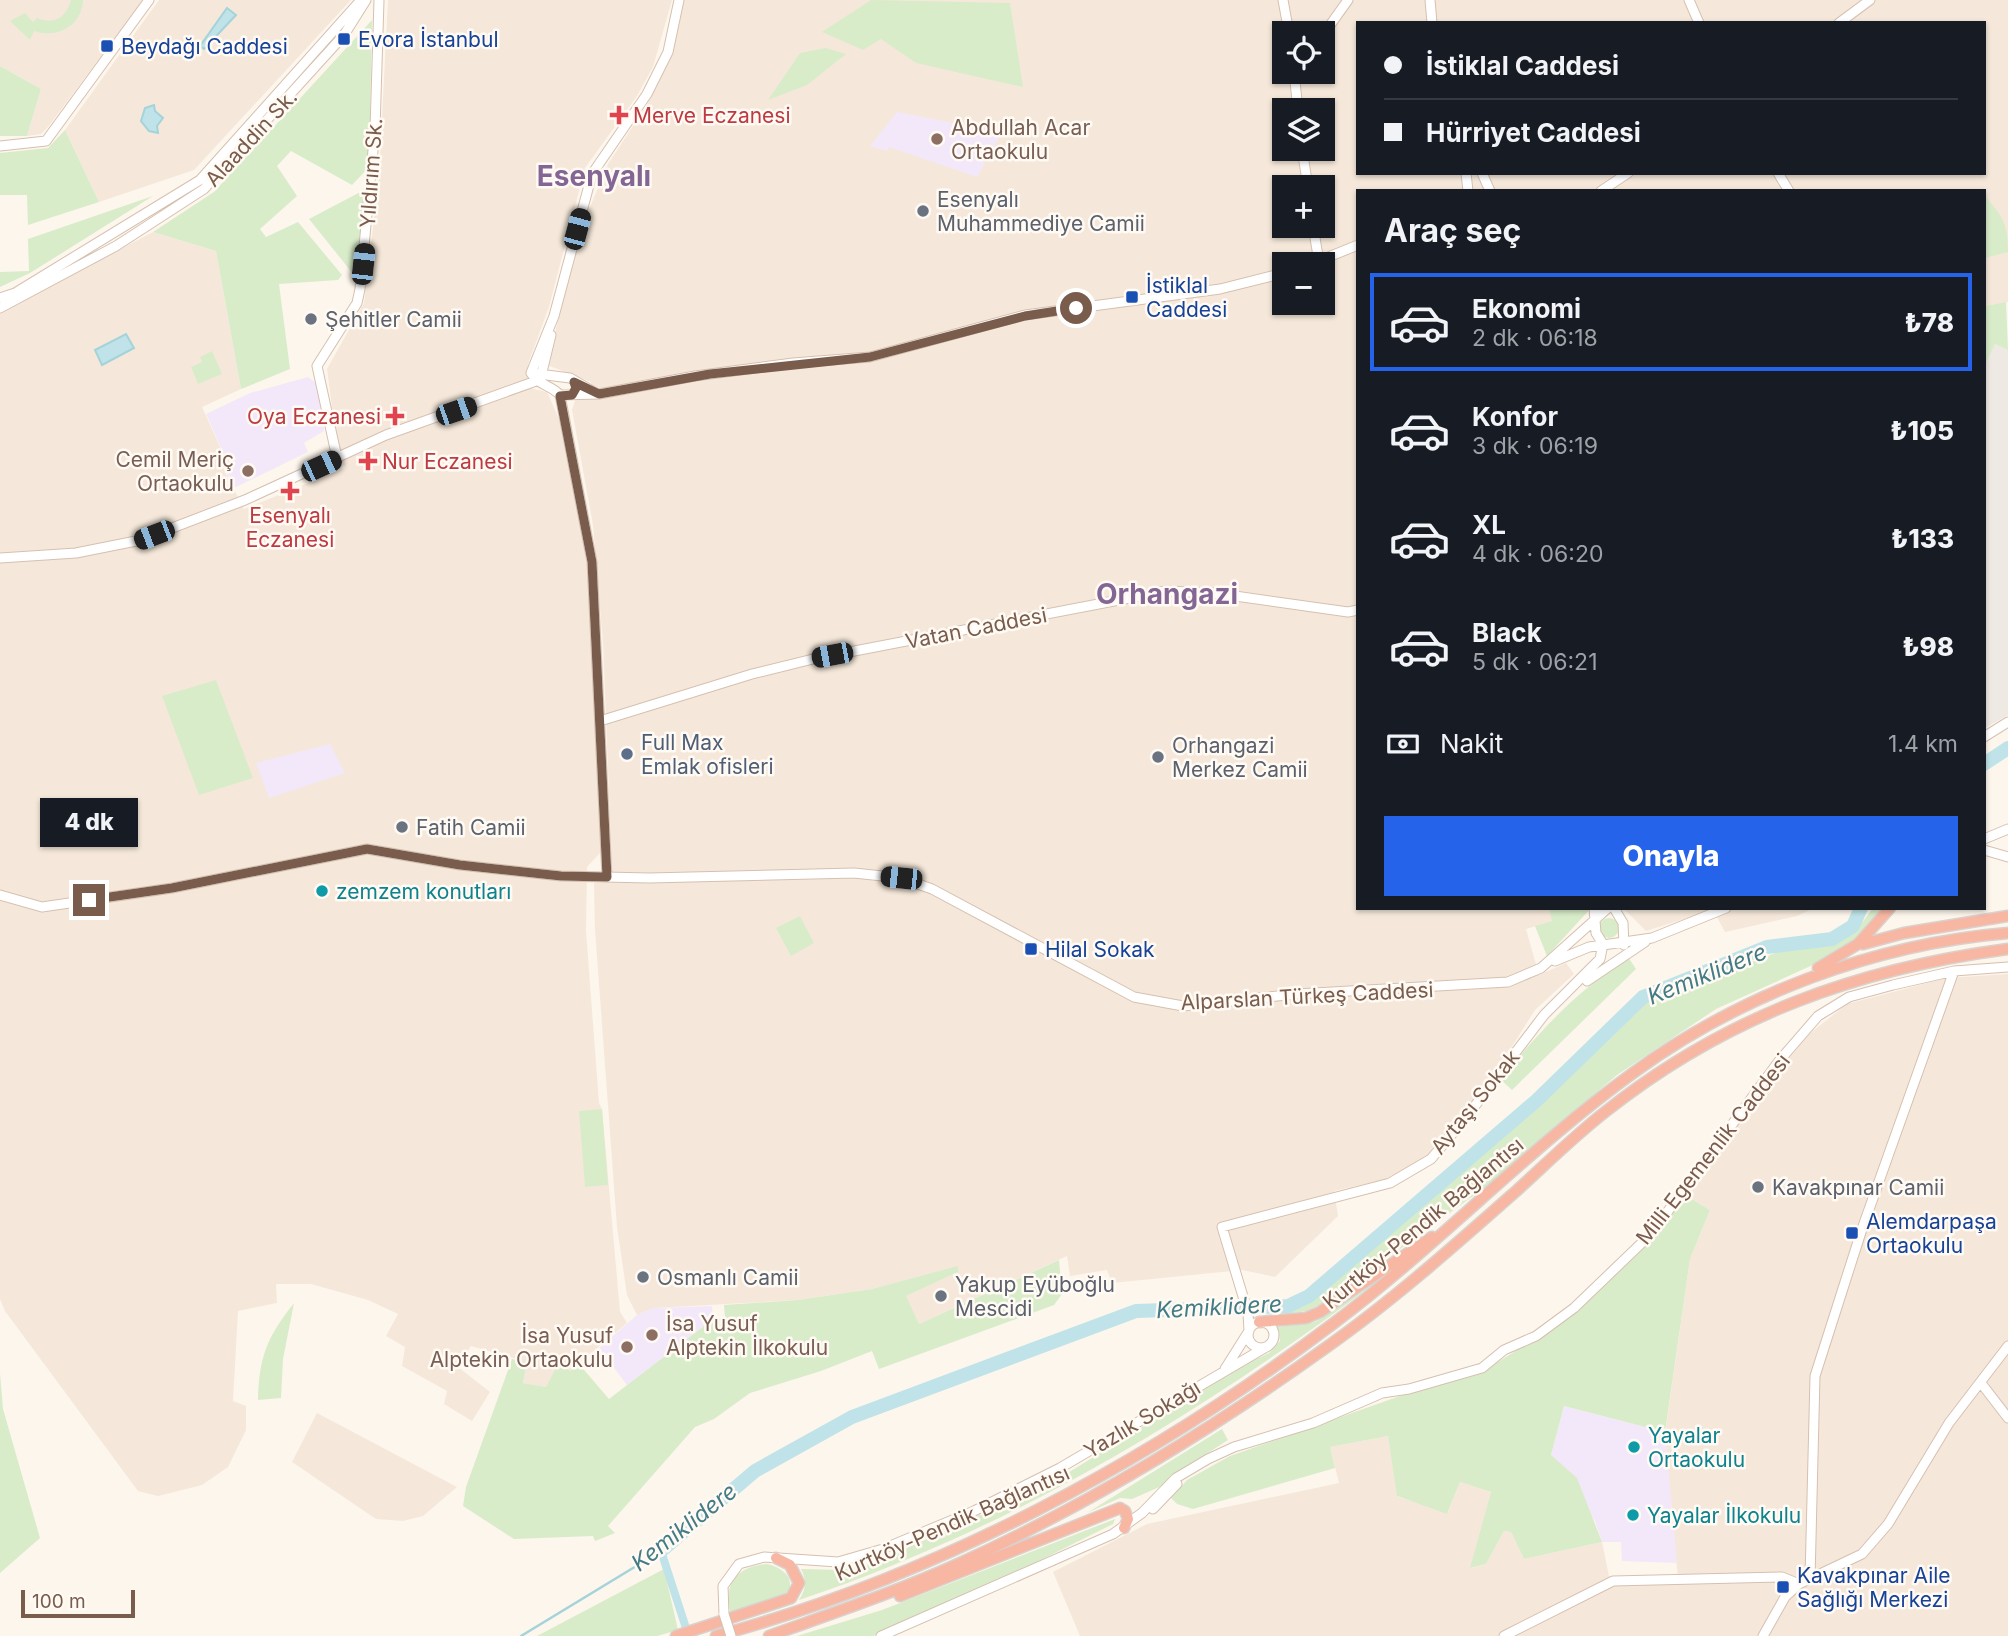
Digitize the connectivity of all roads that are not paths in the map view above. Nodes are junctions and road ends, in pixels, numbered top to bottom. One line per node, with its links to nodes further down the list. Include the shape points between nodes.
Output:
1 (149, 0): 16 (street, via 46,141)
2 (361, 0): 22 (street, Alaaddin Sk., via 200,180 111,237)
3 (366, 0): 23 (street, Alaaddin Sk., via 344,35 204,189 117,246)
4 (379, 0): 31 (street, Yıldırım Sk., via 375,129 360,289 357,303 317,366)
5 (679, 0): 24 (street, via 668,52 647,94 592,174)
6 (1283, 0): 11 (street)
7 (1348, 0): 12 (street)
8 (1430, 0): 13 (street)
9 (1689, 0): 14 (street)
10 (1870, 0): 15 (street)
11 (1287, 21)
12 (1333, 21)
13 (1432, 21)
14 (1698, 21)
15 (1842, 21)
16 (0, 146)
17 (1625, 175): 18 (street)
18 (1604, 189)
19 (1356, 246): 20 (street)
20 (1335, 255)
21 (1272, 276): 30 (street, via 1220,289 1025,316 870,357 723,372)
22 (0, 298)
23 (0, 308)
24 (554, 316): 25 (street); 26 (street)
25 (542, 372): 26 (street); 27 (street)
26 (533, 377): 29 (street); 31 (street)
27 (564, 377): 28 (street); 29 (street, via 558,380)
28 (574, 382): 29 (street, via 576,388); 30 (street)
29 (564, 394): 30 (street); 34 (street, via 592,562)
30 (599, 394)
31 (337, 458): 32 (street, via 141,540 76,553)
32 (0, 558)
33 (1356, 610): 34 (street, Vatan Caddesi, via 1166,591 813,659)
34 (600, 721): 41 (street)
35 (2008, 722): 36 (street)
36 (1986, 736)
37 (2008, 830): 38 (street)
38 (1986, 838)
39 (1986, 851): 40 (street)
40 (2008, 857)
41 (607, 877): 42 (street, Alparslan Türkeş Caddesi, via 460,865 367,849 172,888 42,907); 56 (street, Alparslan Türkeş Caddesi, via 854,873 901,878 1134,997 1182,1006 1297,994 1489,985)
42 (0, 895)
43 (1615, 910): 50 (street, via 1623,923)
44 (1721, 910): 49 (street)
45 (1888, 910): 53 (highway)
46 (1594, 913): 51 (street); 56 (street, Alparslan Türkeş Caddesi)
47 (2008, 916): 53 (highway, via 1904,933)
48 (2008, 933): 59 (highway, Kurtköy-Pendik Bağlantısı, via 1863,960)
49 (1652, 938): 50 (street); 54 (street)
50 (1624, 942): 51 (street); 54 (street)
51 (1602, 944): 56 (street); 58 (street, via 1594,968)
52 (2008, 949): 75 (highway, Kurtköy-Pendik Bağlantısı, via 1950,957 1825,989 1712,1040 1606,1111 1408,1284 1233,1413 1130,1476 1018,1536 907,1586)
53 (1850, 950): 59 (highway, via 1766,990)
54 (1616, 961): 58 (street)
55 (2008, 967): 57 (street, Milli Egemenlik Caddesi)
56 (1541, 968)
57 (1954, 971): 69 (street, Milli Egemenlik Caddesi, via 1849,997 1818,1016 1779,1061 1651,1234 1574,1308 1536,1336 1504,1350 1482,1368 1382,1393 1313,1423 1234,1447 1193,1467 1160,1492); 72 (street, via 1866,1216 1815,1376)
58 (1554, 1004): 61 (street, Aytaşı Sokak, via 1468,1115 1419,1168 1390,1183 1222,1227)
59 (1712, 1025): 60 (highway, Kurtköy-Pendik Bağlantısı, via 1653,1059 1590,1106)
60 (1458, 1222): 62 (highway, via 1320,1312 1306,1318); 77 (highway, Kurtköy-Pendik Bağlantısı, via 1301,1347 1122,1464 906,1569)
61 (1248, 1313): 62 (street); 63 (street)
62 (1259, 1322): 63 (street, Yazlık Sokağı); 65 (street, via 1273,1330 1272,1342)
63 (1249, 1331): 65 (street, via 1251,1343); 66 (street, Yazlık Sokağı)
64 (2008, 1346): 67 (street)
65 (1265, 1347): 66 (street, Yazlık Sokağı)
66 (1225, 1369): 71 (street, Yazlık Sokağı, via 1060,1468 883,1549 838,1562)
67 (1980, 1383): 68 (street); 72 (street, via 1949,1423 1888,1524 1862,1554)
68 (2008, 1418)
69 (1145, 1513): 70 (street, Milli Egemenlik Caddesi); 74 (street, Milli Egemenlik Caddesi, via 1106,1544)
70 (1124, 1528): 74 (street, Milli Egemenlik Caddesi); 75 (highway, via 1128,1519 1120,1508 929,1586)
71 (776, 1558): 76 (highway, via 796,1574 799,1583 791,1598); 78 (street, Yazlık Sokağı, bridge, via 739,1564 723,1586)
72 (1810, 1578): 73 (street)
73 (1799, 1584): 82 (street, via 1782,1577 1613,1581); 83 (street, via 1785,1597)
74 (976, 1598): 80 (street, Milli Egemenlik Caddesi); 81 (street, Milli Egemenlik Caddesi)
75 (809, 1622): 79 (highway, Kurtköy-Pendik Bağlantısı)
76 (676, 1636)
77 (716, 1636)
78 (731, 1636)
79 (769, 1636)
80 (881, 1636)
81 (892, 1636)
82 (1504, 1636)
83 (1763, 1636)

